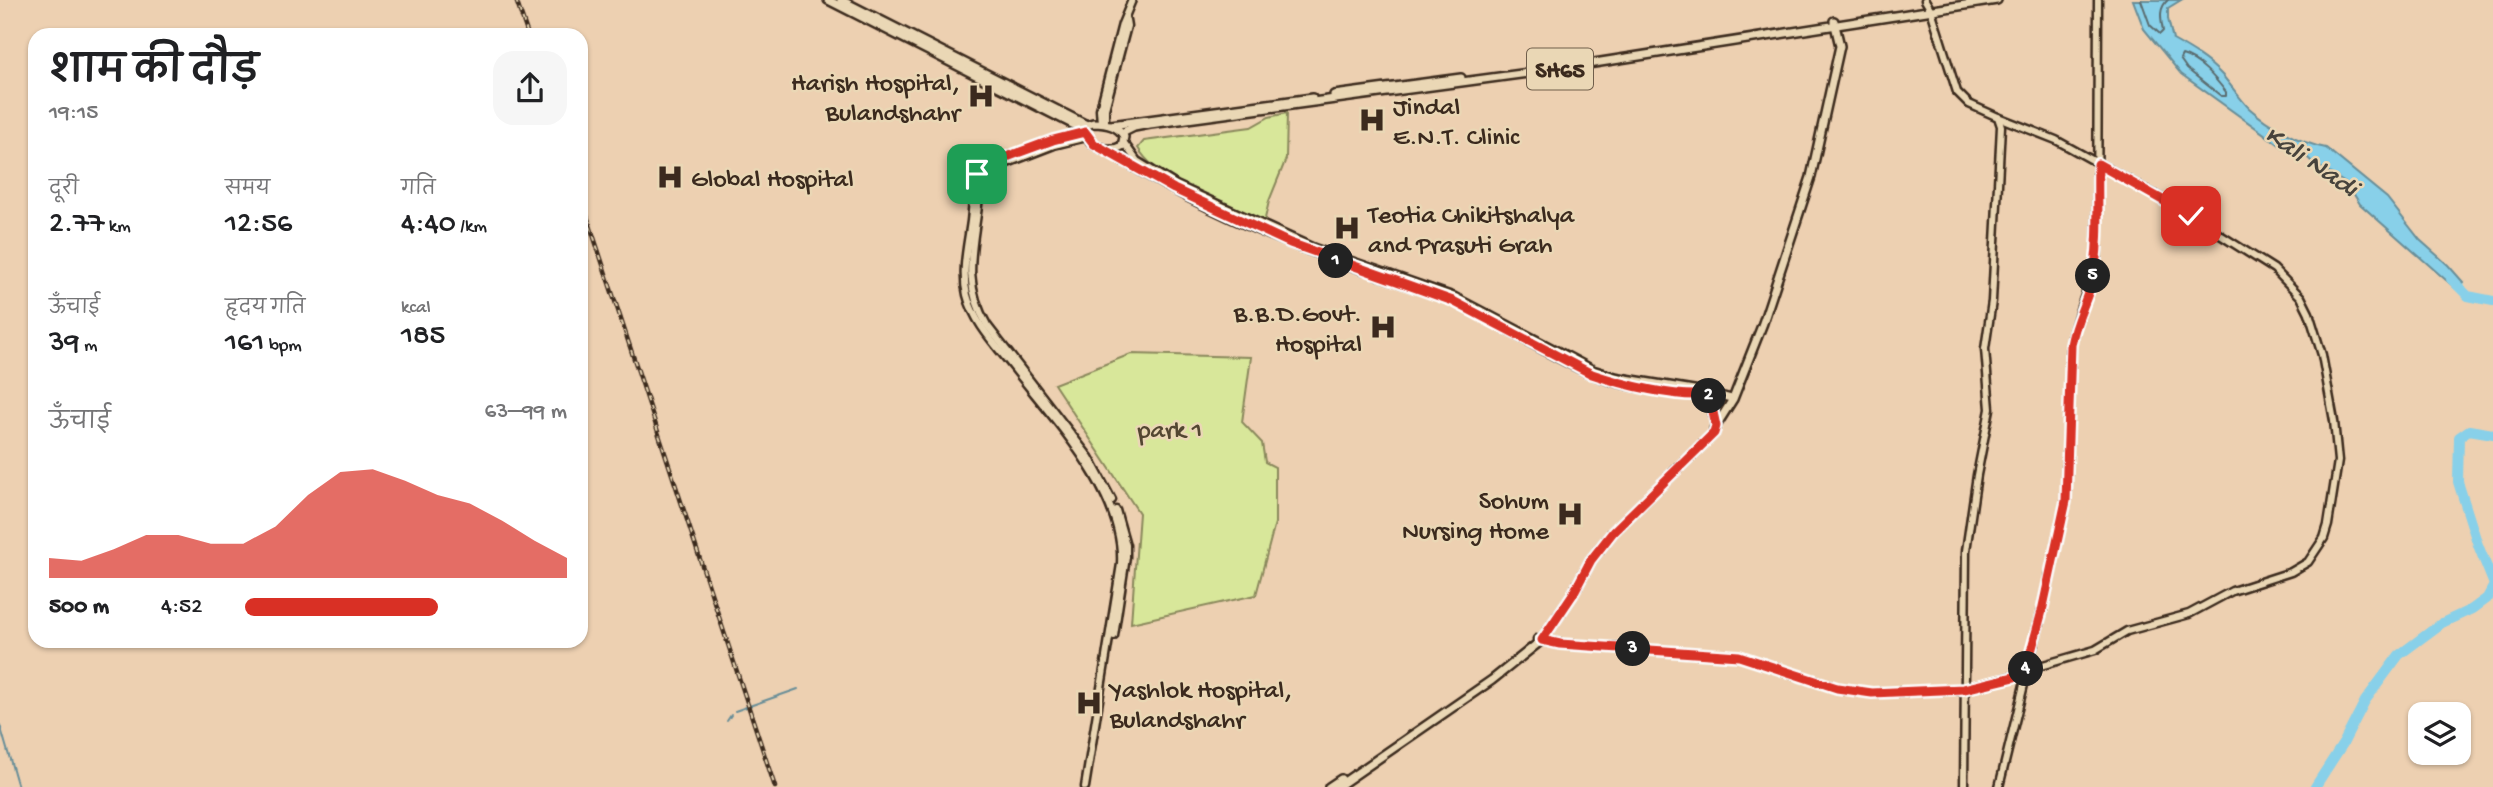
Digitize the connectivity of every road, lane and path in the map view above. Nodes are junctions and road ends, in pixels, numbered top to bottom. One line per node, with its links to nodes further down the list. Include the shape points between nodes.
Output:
1 (828, 0): 11 (main road)
2 (841, 0): 11 (main road)
3 (1132, 0): 10 (street, via 1100,109)
4 (1962, 0): 7 (main road, SH65)
5 (1997, 0): 7 (main road, SH65)
6 (2098, 0): 15 (street)
7 (1928, 5): 8 (main road, SH65); 9 (street, via 1956,92 1969,104)
8 (1834, 23): 10 (main road, SH65, via 1509,72); 12 (main road, SH65, via 1543,71 1150,124); 17 (main road, via 1840,46 1811,177)
9 (1998, 117): 15 (street, via 2056,140); 21 (street, via 1992,301 1985,349 1990,409 1966,551)
10 (1106, 124): 11 (main road, SH65); 12 (main road)
11 (1086, 131): 14 (main road, via 1094,144); 22 (street, via 984,172 970,280 987,325 1089,457 1120,519 1126,564)
12 (1122, 133): 13 (main road)
13 (1124, 143): 14 (main road); 16 (street, via 1137,161 1176,185 1314,248 1455,298 1594,370)
14 (1105, 149): 16 (street, via 1174,189 1290,243 1453,301 1592,374 1665,391)
15 (2098, 164): 20 (street, via 2097,255 2071,345 2066,501); 20 (street, via 2259,259 2301,297 2322,355 2337,473 2324,538 2302,566 2232,591 2189,614 2127,631 2095,650)
16 (1707, 394): 17 (street); 18 (main road)
17 (1733, 399): 18 (main road)
18 (1715, 428): 19 (main road, via 1613,532)
19 (1539, 639): 21 (street, via 1739,656 1837,688 1872,693); 23 (main road); 24 (main road, via 1492,681)
20 (2026, 670): 21 (street); 26 (street)
21 (1964, 689): 25 (street)
22 (1088, 787)
23 (1329, 787)
24 (1337, 787)
25 (1964, 787)
26 (1999, 787)

